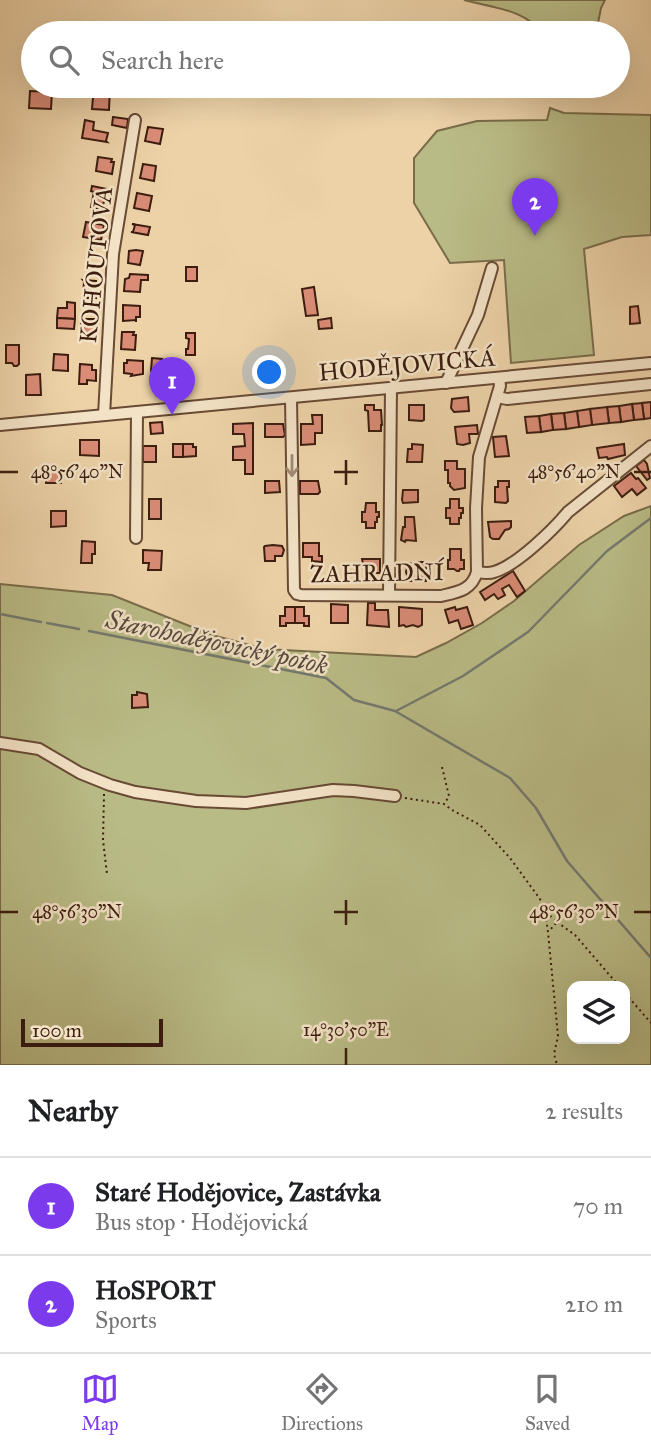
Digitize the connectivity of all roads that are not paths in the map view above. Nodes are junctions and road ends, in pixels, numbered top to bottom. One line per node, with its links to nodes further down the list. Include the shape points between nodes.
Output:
1 (135, 120): 11 (street, KOHOUTOVA, via 113,254)
2 (492, 268): 5 (street, via 478,315)
3 (651, 363): 4 (street, HODĚJOVICKÁ)
4 (499, 378): 5 (street, HODĚJOVICKÁ); 8 (street)
5 (446, 383): 7 (street, HODĚJOVICKÁ)
6 (651, 384): 8 (street)
7 (391, 388): 9 (street, HODĚJOVICKÁ); 16 (street)
8 (497, 397): 15 (street, via 479,457)
9 (291, 398): 10 (street, HODĚJOVICKÁ); 16 (street, ZAHRADNÍ, one-way to 16, via 294,590 301,596)
10 (137, 412): 11 (street, HODĚJOVICKÁ); 14 (street)
11 (104, 415): 12 (street, HODĚJOVICKÁ)
12 (0, 425)
13 (651, 446): 15 (street, via 568,512 533,548 495,572)
14 (136, 538)
15 (477, 572): 16 (street, ZAHRADNÍ, via 471,585 460,592)
16 (389, 595)
17 (0, 743): 18 (street, via 39,749 80,773 135,792 196,801 246,803 333,790)
18 (395, 796)

